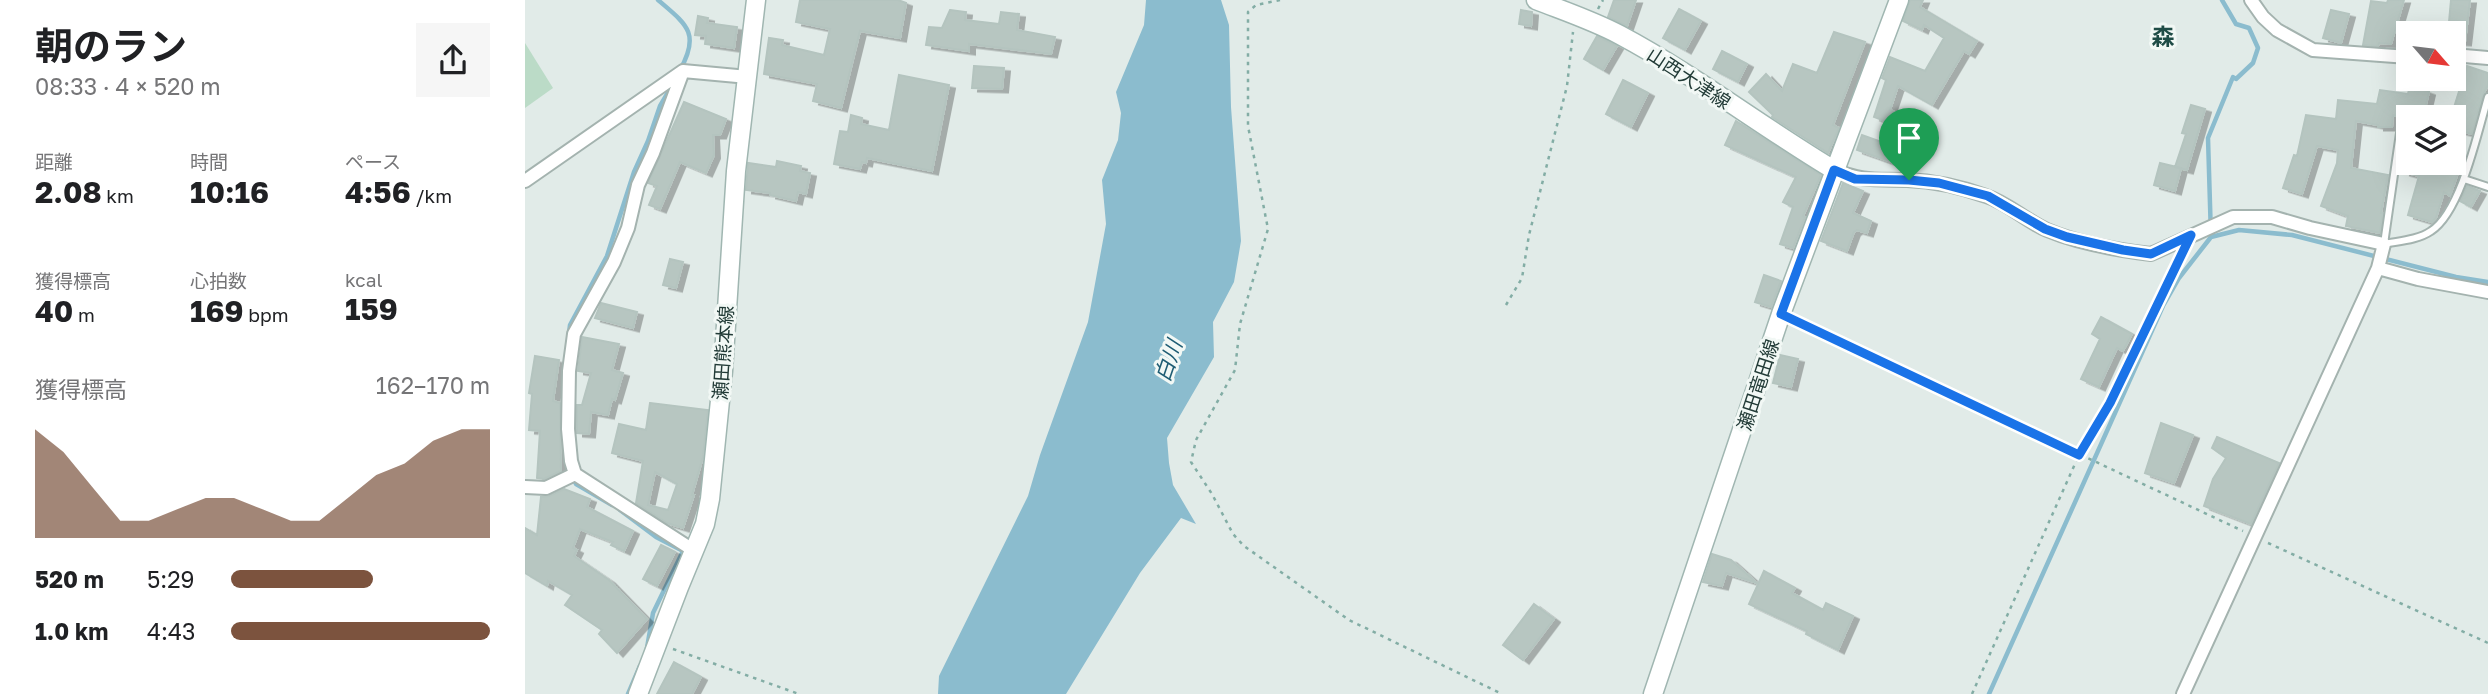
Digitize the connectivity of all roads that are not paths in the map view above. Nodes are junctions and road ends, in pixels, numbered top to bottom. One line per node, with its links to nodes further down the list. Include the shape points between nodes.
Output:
1 (756, 0): 9 (main road, 瀬田熊本線)
2 (1536, 0): 12 (main road, 山西大津線, via 1622,36)
3 (1899, 0): 12 (main road, 瀬田竜田線)
4 (2251, 0): 5 (street, via 2277,30 2313,50)
5 (2396, 56)
6 (2466, 56): 7 (street)
7 (2488, 58)
8 (683, 71): 9 (street); 14 (street); 19 (street, via 638,185 628,229 574,334 568,429)
9 (748, 77): 21 (main road, 瀬田熊本線, via 736,171 710,499)
10 (2488, 97): 13 (lane)
11 (2396, 161): 16 (lane)
12 (1834, 170): 16 (street, via 1855,179 1939,183 1988,196 2067,237 2151,254 2233,217 2272,217); 23 (main road, 瀬田竜田線)
13 (2463, 180): 15 (lane); 16 (lane, via 2448,214 2432,231)
14 (525, 181)
15 (2488, 187)
16 (2384, 244): 17 (street)
17 (2378, 268): 18 (street); 24 (street)
18 (2488, 292)
19 (575, 474): 20 (street, via 546,488); 21 (street)
20 (525, 487)
21 (693, 551): 22 (main road, 瀬田熊本線)
22 (638, 694)
23 (1653, 694)
24 (2183, 694)

